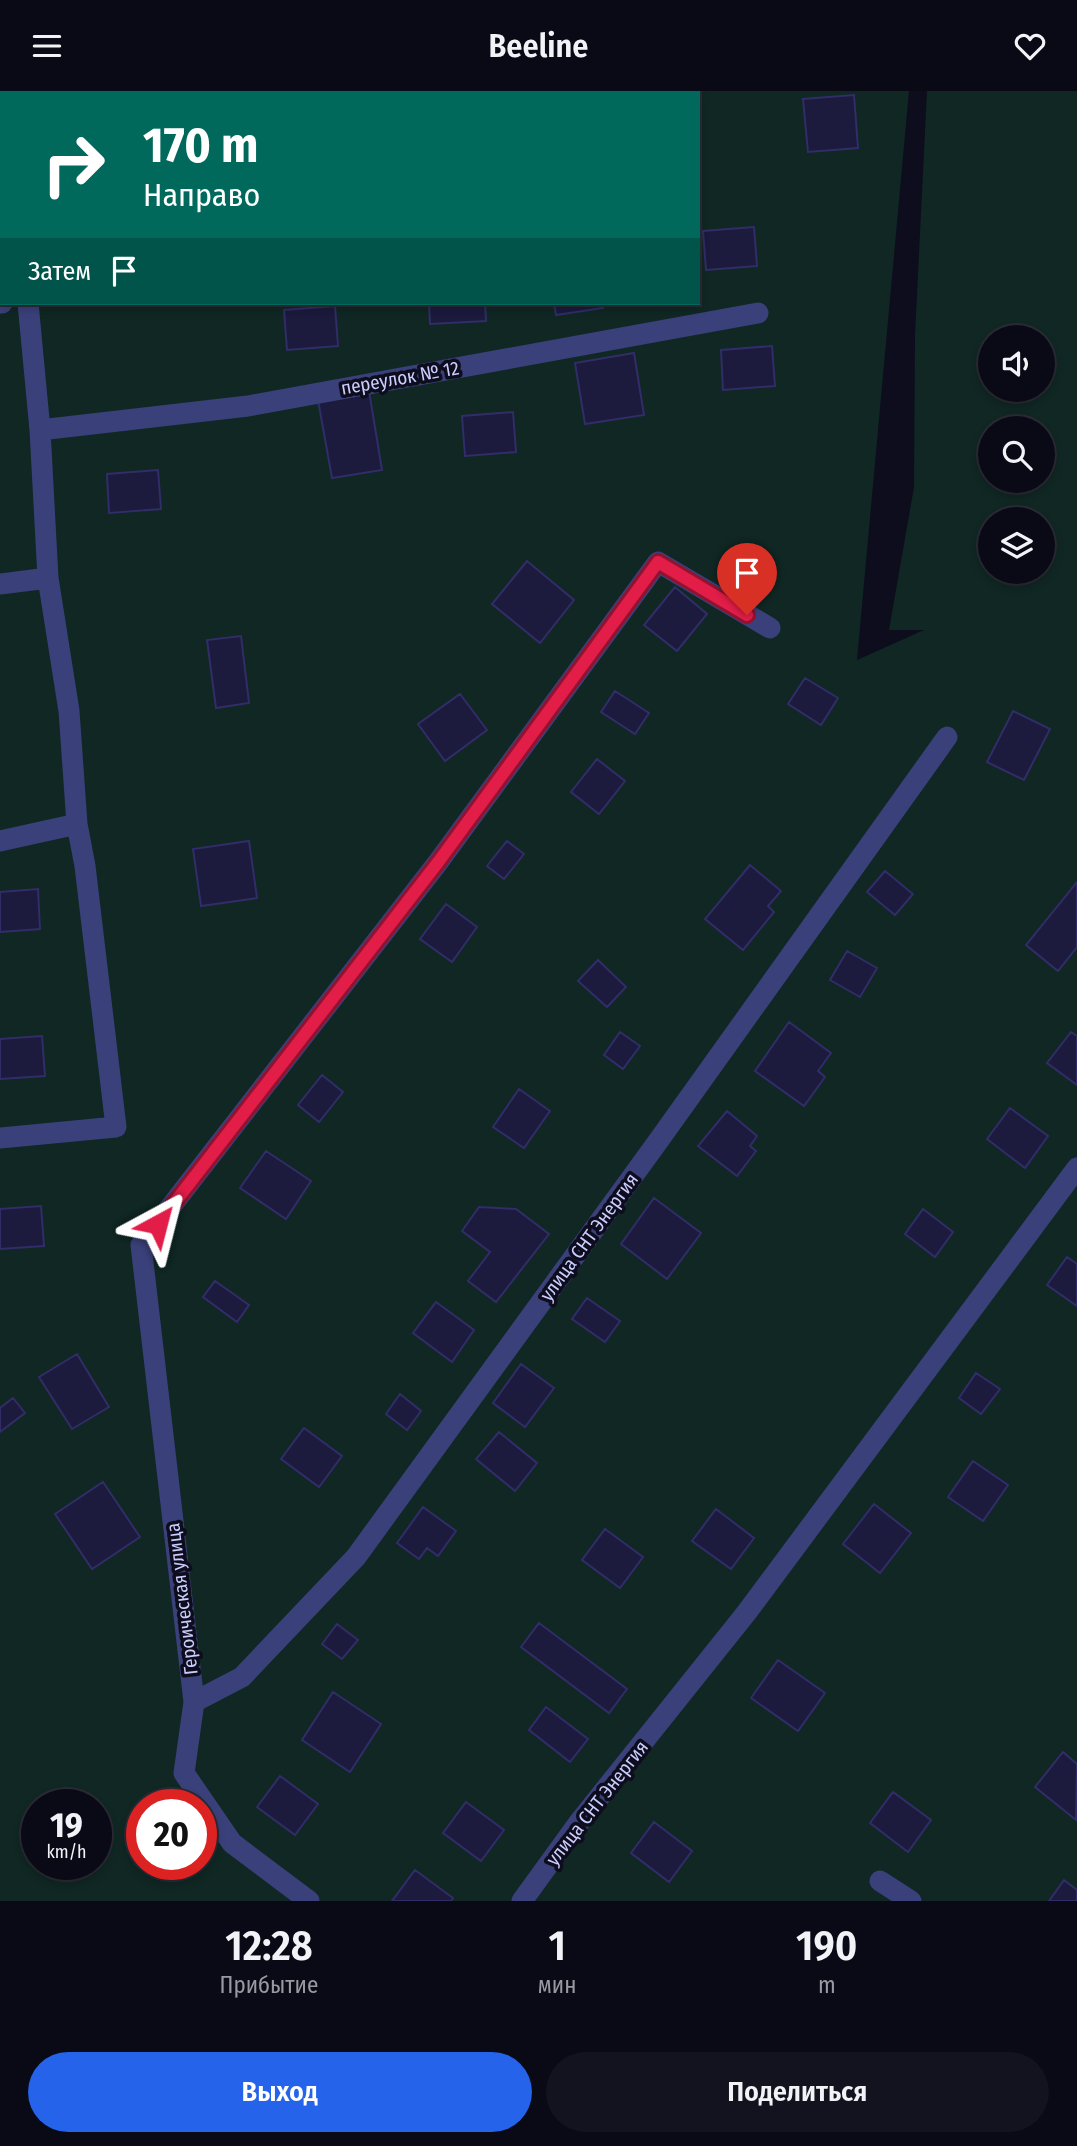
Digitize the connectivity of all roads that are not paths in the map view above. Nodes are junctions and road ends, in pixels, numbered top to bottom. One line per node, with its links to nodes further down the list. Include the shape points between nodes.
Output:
1 (28, 305): 3 (street)
2 (758, 313): 3 (street, переулок № 12, via 248,406)
3 (40, 430): 4 (street)
4 (48, 578): 5 (street); 8 (street, via 69,711)
5 (0, 584)
6 (770, 628): 12 (street, Героическая улица, via 658,562 439,861 141,1245)
7 (947, 737): 12 (street, улица СНТ Энергия, via 356,1557 242,1677)
8 (77, 824): 9 (street); 10 (street, via 116,1127)
9 (0, 841)
10 (0, 1138)
11 (1077, 1168): 15 (street, улица СНТ Энергия, via 747,1612)
12 (194, 1702): 14 (street, Героическая улица, via 184,1773 232,1843)
13 (880, 1881): 16 (street)
14 (309, 1901)
15 (522, 1901)
16 (911, 1901)

